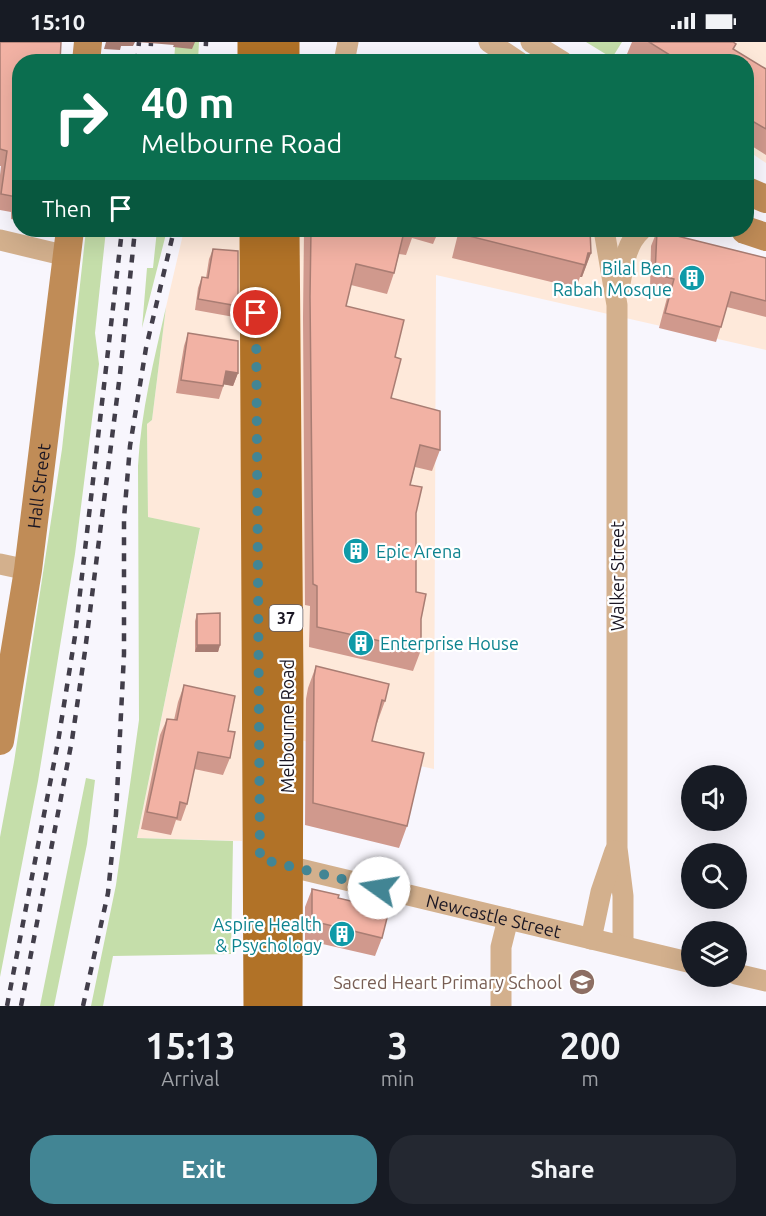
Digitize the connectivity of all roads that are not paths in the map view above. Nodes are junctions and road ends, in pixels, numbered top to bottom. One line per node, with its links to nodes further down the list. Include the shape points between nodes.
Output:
1 (489, 42): 3 (street)
2 (531, 42): 4 (street)
3 (507, 54)
4 (550, 54)
5 (256, 237): 16 (main road, Melbourne Road / 37)
6 (283, 237): 16 (main road, Melbourne Road / 37)
7 (605, 237): 11 (street, Walker Street)
8 (635, 237): 11 (street, Walker Street, via 627,253)
9 (0, 240): 10 (street)
10 (68, 243): 13 (street, Hall Street)
11 (616, 305): 15 (street, Walker Street)
12 (0, 564): 13 (street)
13 (27, 570): 14 (street, Hall Street)
14 (0, 741)
15 (616, 848): 18 (street, Walker Street); 19 (street, Walker Street, via 623,896)
16 (274, 863): 17 (street, Newcastle Street); 23 (main road, Melbourne Road / 37); 24 (main road, Melbourne Road / 37)
17 (508, 919): 18 (street, Newcastle Street); 25 (street, via 501,948)
18 (591, 939): 19 (street, Newcastle Street)
19 (623, 946): 20 (street, Newcastle Street)
20 (681, 960)
21 (747, 977): 22 (street)
22 (766, 981)
23 (260, 1006)
24 (286, 1006)
25 (501, 1006)

